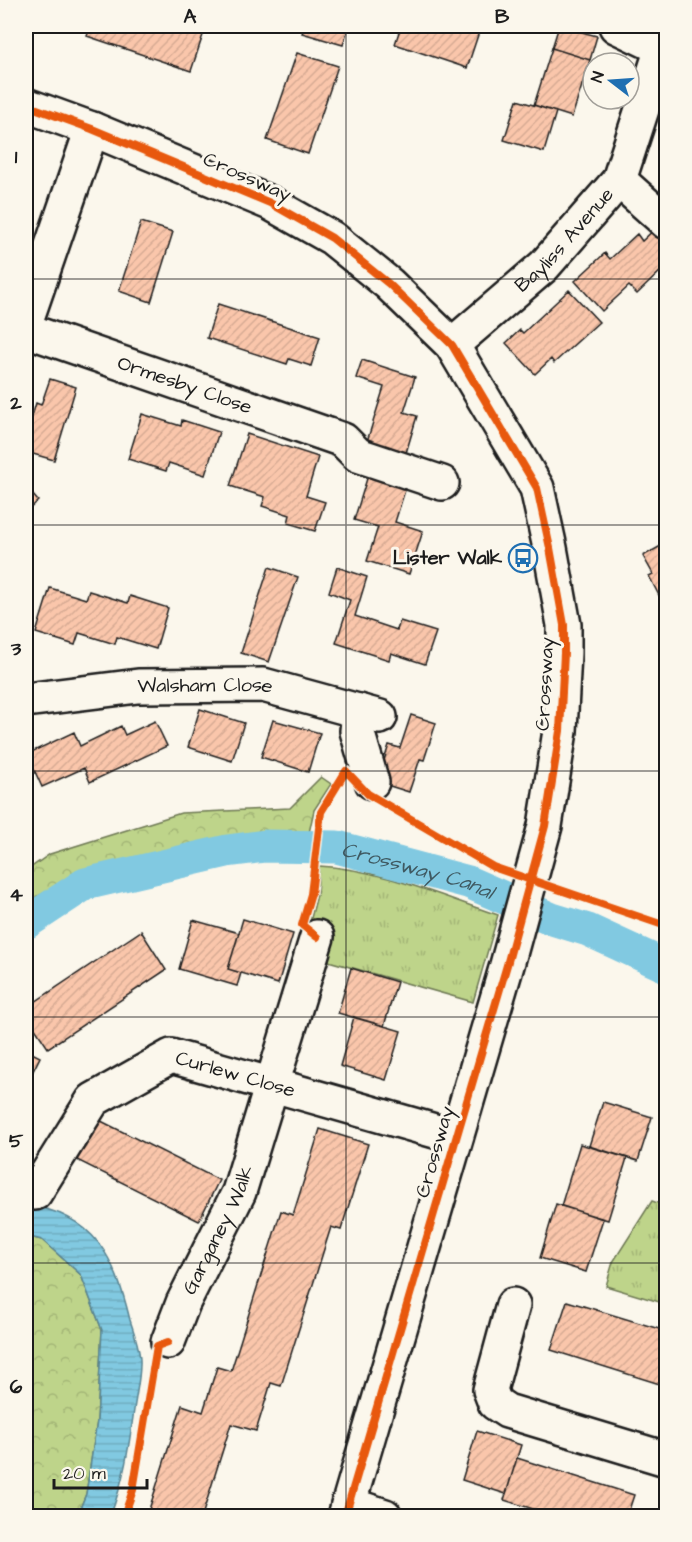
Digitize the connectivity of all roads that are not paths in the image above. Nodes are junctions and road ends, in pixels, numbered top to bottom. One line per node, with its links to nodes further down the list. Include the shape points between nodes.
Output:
1 (616, 26): 2 (street)
2 (664, 46): 5 (street, Bayliss Avenue)
3 (26, 105): 4 (street, Crossway)
4 (92, 129): 7 (street); 9 (street, Crossway, via 270,203 332,238 389,284)
5 (619, 180): 6 (street); 9 (street, Bayliss Avenue, via 544,266)
6 (666, 222)
7 (26, 321)
8 (26, 330): 10 (street, Ormesby Close, via 342,440 358,455)
9 (452, 345): 15 (street, Crossway, via 537,488 564,625 560,731 545,826)
10 (442, 483)
11 (26, 700): 12 (street, Walsham Close, via 138,686 263,685 296,680 370,714 357,731)
12 (372, 782)
13 (317, 937): 14 (street, Garganey Walk)
14 (272, 1084): 15 (street, Curlew Close); 16 (street, Curlew Close, via 171,1056 93,1100); 18 (street, Garganey Walk, via 239,1192 183,1303)
15 (456, 1137): 20 (street, Crossway)
16 (35, 1193)
17 (513, 1305): 19 (street, via 490,1390 495,1403 507,1411)
18 (168, 1342)
19 (666, 1459)
20 (346, 1510): 21 (street)
21 (385, 1516)

